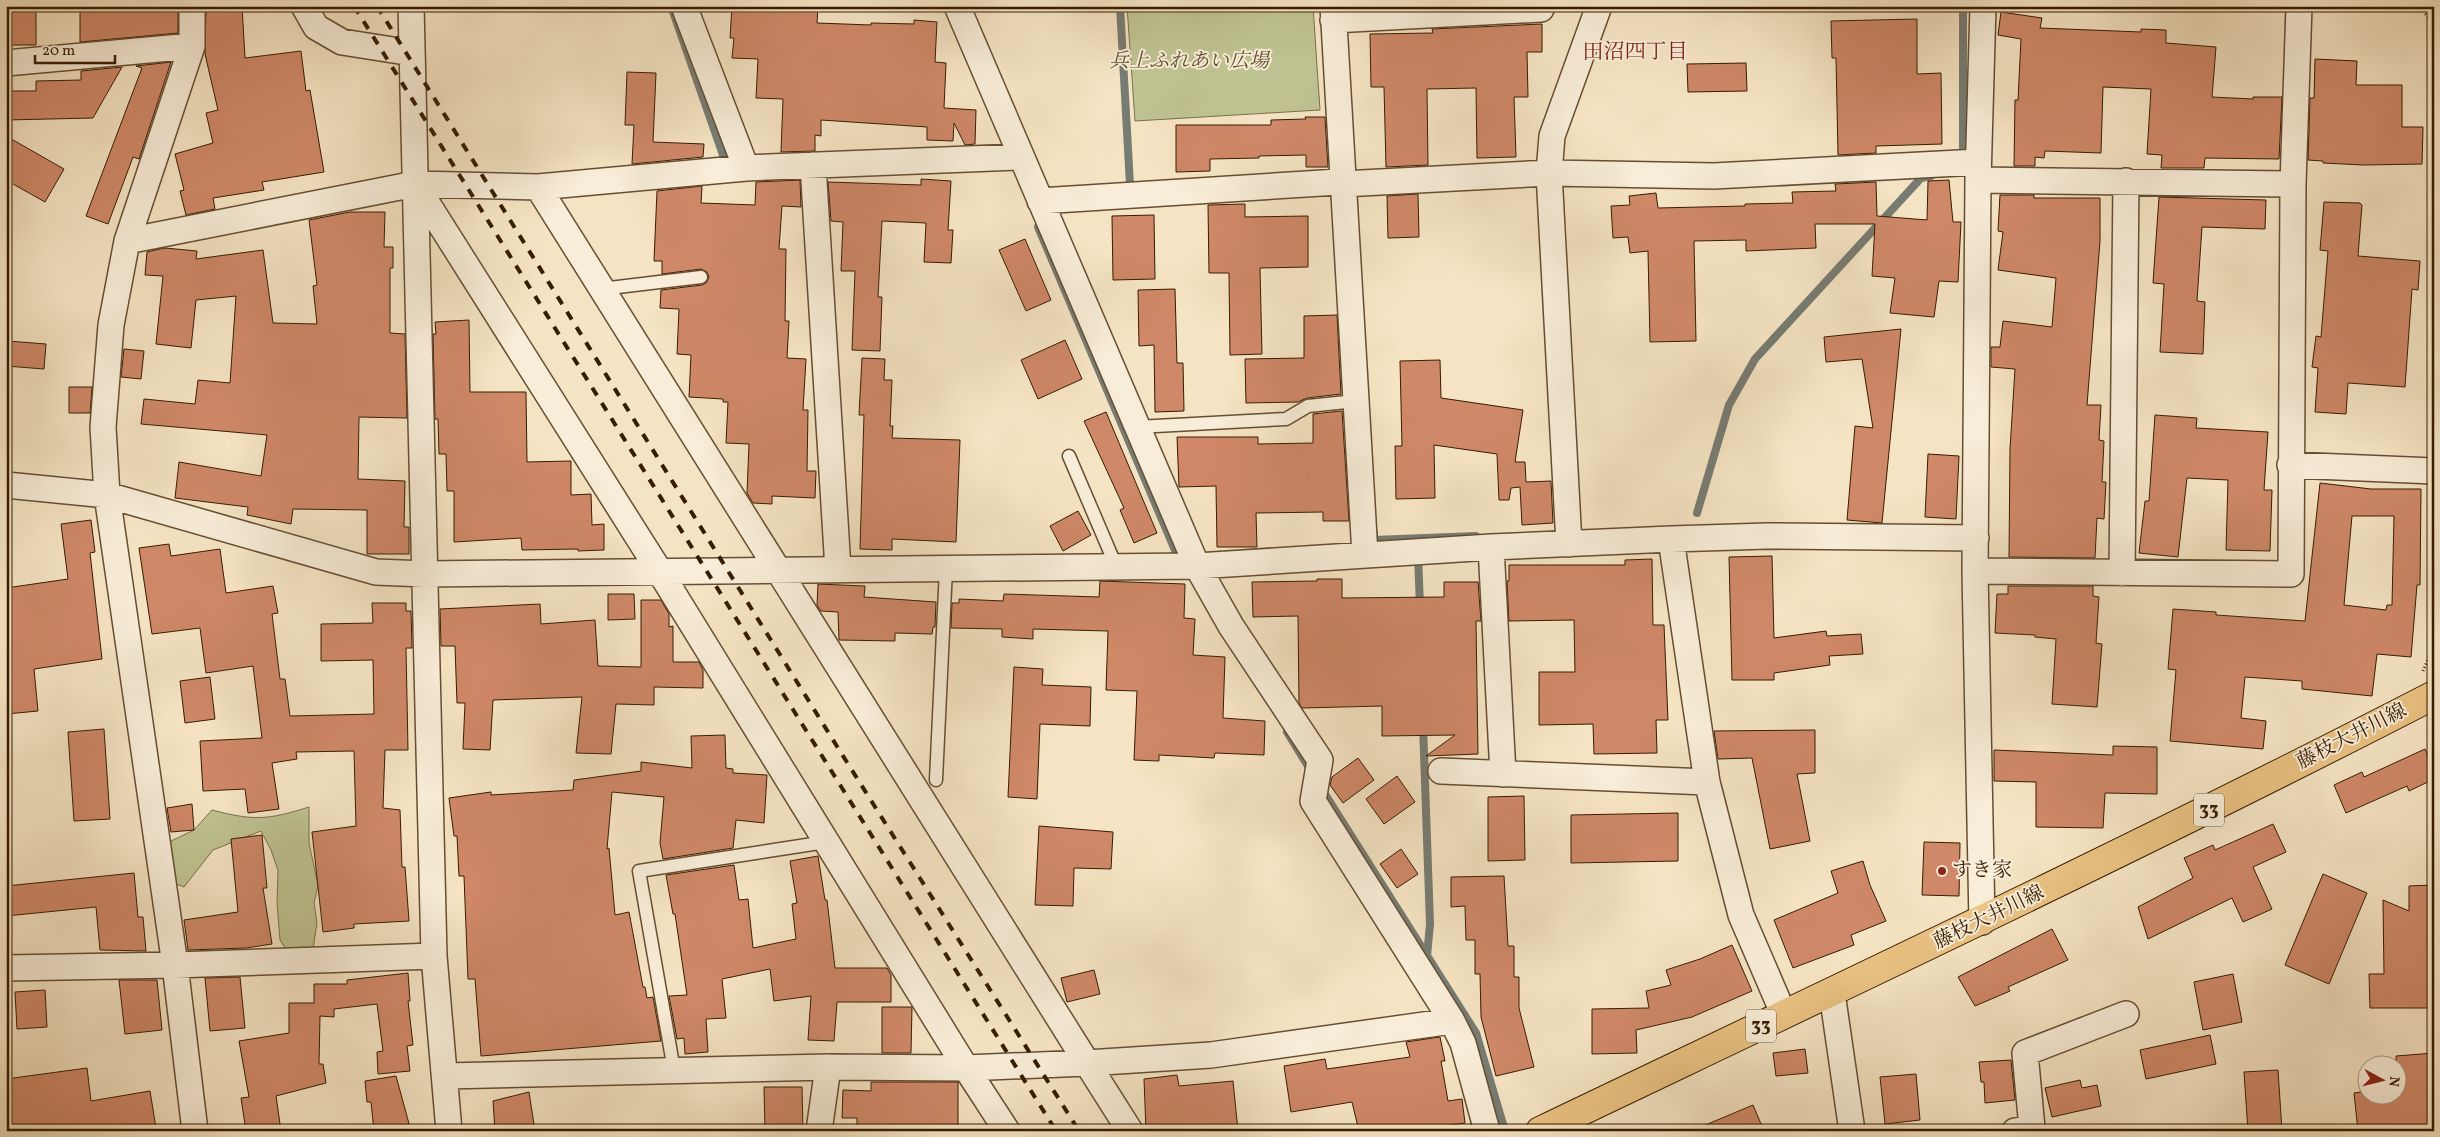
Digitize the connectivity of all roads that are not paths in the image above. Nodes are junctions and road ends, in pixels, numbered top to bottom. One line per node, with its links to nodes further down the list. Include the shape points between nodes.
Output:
1 (192, 6): 11 (street)
2 (304, 6): 12 (street, via 316,27 342,42)
3 (411, 6): 12 (street)
4 (684, 6): 16 (street)
5 (957, 6): 14 (street)
6 (1599, 6): 18 (street, via 1552,136)
7 (1983, 6): 17 (street)
8 (2299, 6): 22 (street)
9 (1542, 9): 10 (street)
10 (1333, 13): 21 (street)
11 (192, 46): 13 (street); 25 (street)
12 (412, 53): 20 (street)
13 (6, 63)
14 (1020, 157): 15 (street); 24 (street)
15 (813, 165): 16 (street); 43 (street)
16 (746, 168): 23 (street)
17 (1971, 169): 18 (street, via 1714,176); 19 (street); 35 (street)
18 (1549, 173): 21 (street); 37 (street)
19 (2126, 181): 22 (street); 47 (street)
20 (415, 184): 23 (street); 25 (street); 46 (street); 48 (street)
21 (1343, 184): 24 (street); 28 (street)
22 (2293, 184): 31 (street)
23 (538, 187): 27 (street)
24 (1040, 201): 29 (street)
25 (127, 241): 34 (street, via 110,325 103,427)
26 (701, 278): 27 (lane)
27 (601, 289): 44 (street)
28 (1356, 401): 29 (lane, via 1308,406 1286,419); 39 (street)
29 (1137, 427): 41 (street)
30 (1069, 456): 40 (lane)
31 (2290, 464): 32 (street); 47 (street, via 2291,574)
32 (2434, 471)
33 (6, 484): 34 (street)
34 (108, 494): 48 (street, via 376,572); 57 (street)
35 (1976, 538): 36 (street, via 1767,536); 45 (street)
36 (1671, 539): 37 (street); 53 (street)
37 (1569, 544): 38 (street)
38 (1491, 547): 39 (street); 51 (street)
39 (1365, 555): 41 (street)
40 (1116, 566): 41 (street); 42 (street)
41 (1185, 566): 62 (street, via 1231,626 1320,760 1313,801)
42 (946, 568): 43 (street); 52 (lane)
43 (838, 569): 44 (street)
44 (777, 570): 46 (street); 63 (street)
45 (1975, 571): 47 (street); 55 (street)
46 (660, 572): 48 (street); 54 (street)
47 (2122, 573)
48 (424, 574): 56 (street)
49 (2434, 695): 55 (main road, 藤枝大井川線 / 33)
50 (1441, 771): 51 (street)
51 (1503, 774): 53 (street)
52 (936, 780)
53 (1707, 782): 61 (street, via 1741,915)
54 (826, 842): 65 (street); 66 (lane, via 639,871)
55 (1982, 922): 59 (main road, 藤枝大井川線 / 33)
56 (434, 956): 57 (street); 67 (street)
57 (175, 966): 58 (street); 68 (street)
58 (6, 968)
59 (1832, 993): 61 (main road, 藤枝大井川線 / 33); 75 (street)
60 (2126, 1014): 76 (street, via 2025,1053 2032,1128)
61 (1784, 1015): 74 (main road, 藤枝大井川線 / 33)
62 (1452, 1021): 63 (street, via 1211,1055); 73 (street, via 1464,1043)
63 (1087, 1063): 65 (street); 72 (street)
64 (828, 1067): 65 (street); 66 (street); 70 (street)
65 (966, 1068): 71 (street)
66 (674, 1070): 67 (street)
67 (445, 1076): 69 (street)
68 (195, 1131)
69 (449, 1131)
70 (819, 1131)
71 (1008, 1131)
72 (1130, 1131)
73 (1487, 1131)
74 (1540, 1131)
75 (1852, 1131)
76 (2015, 1131)

